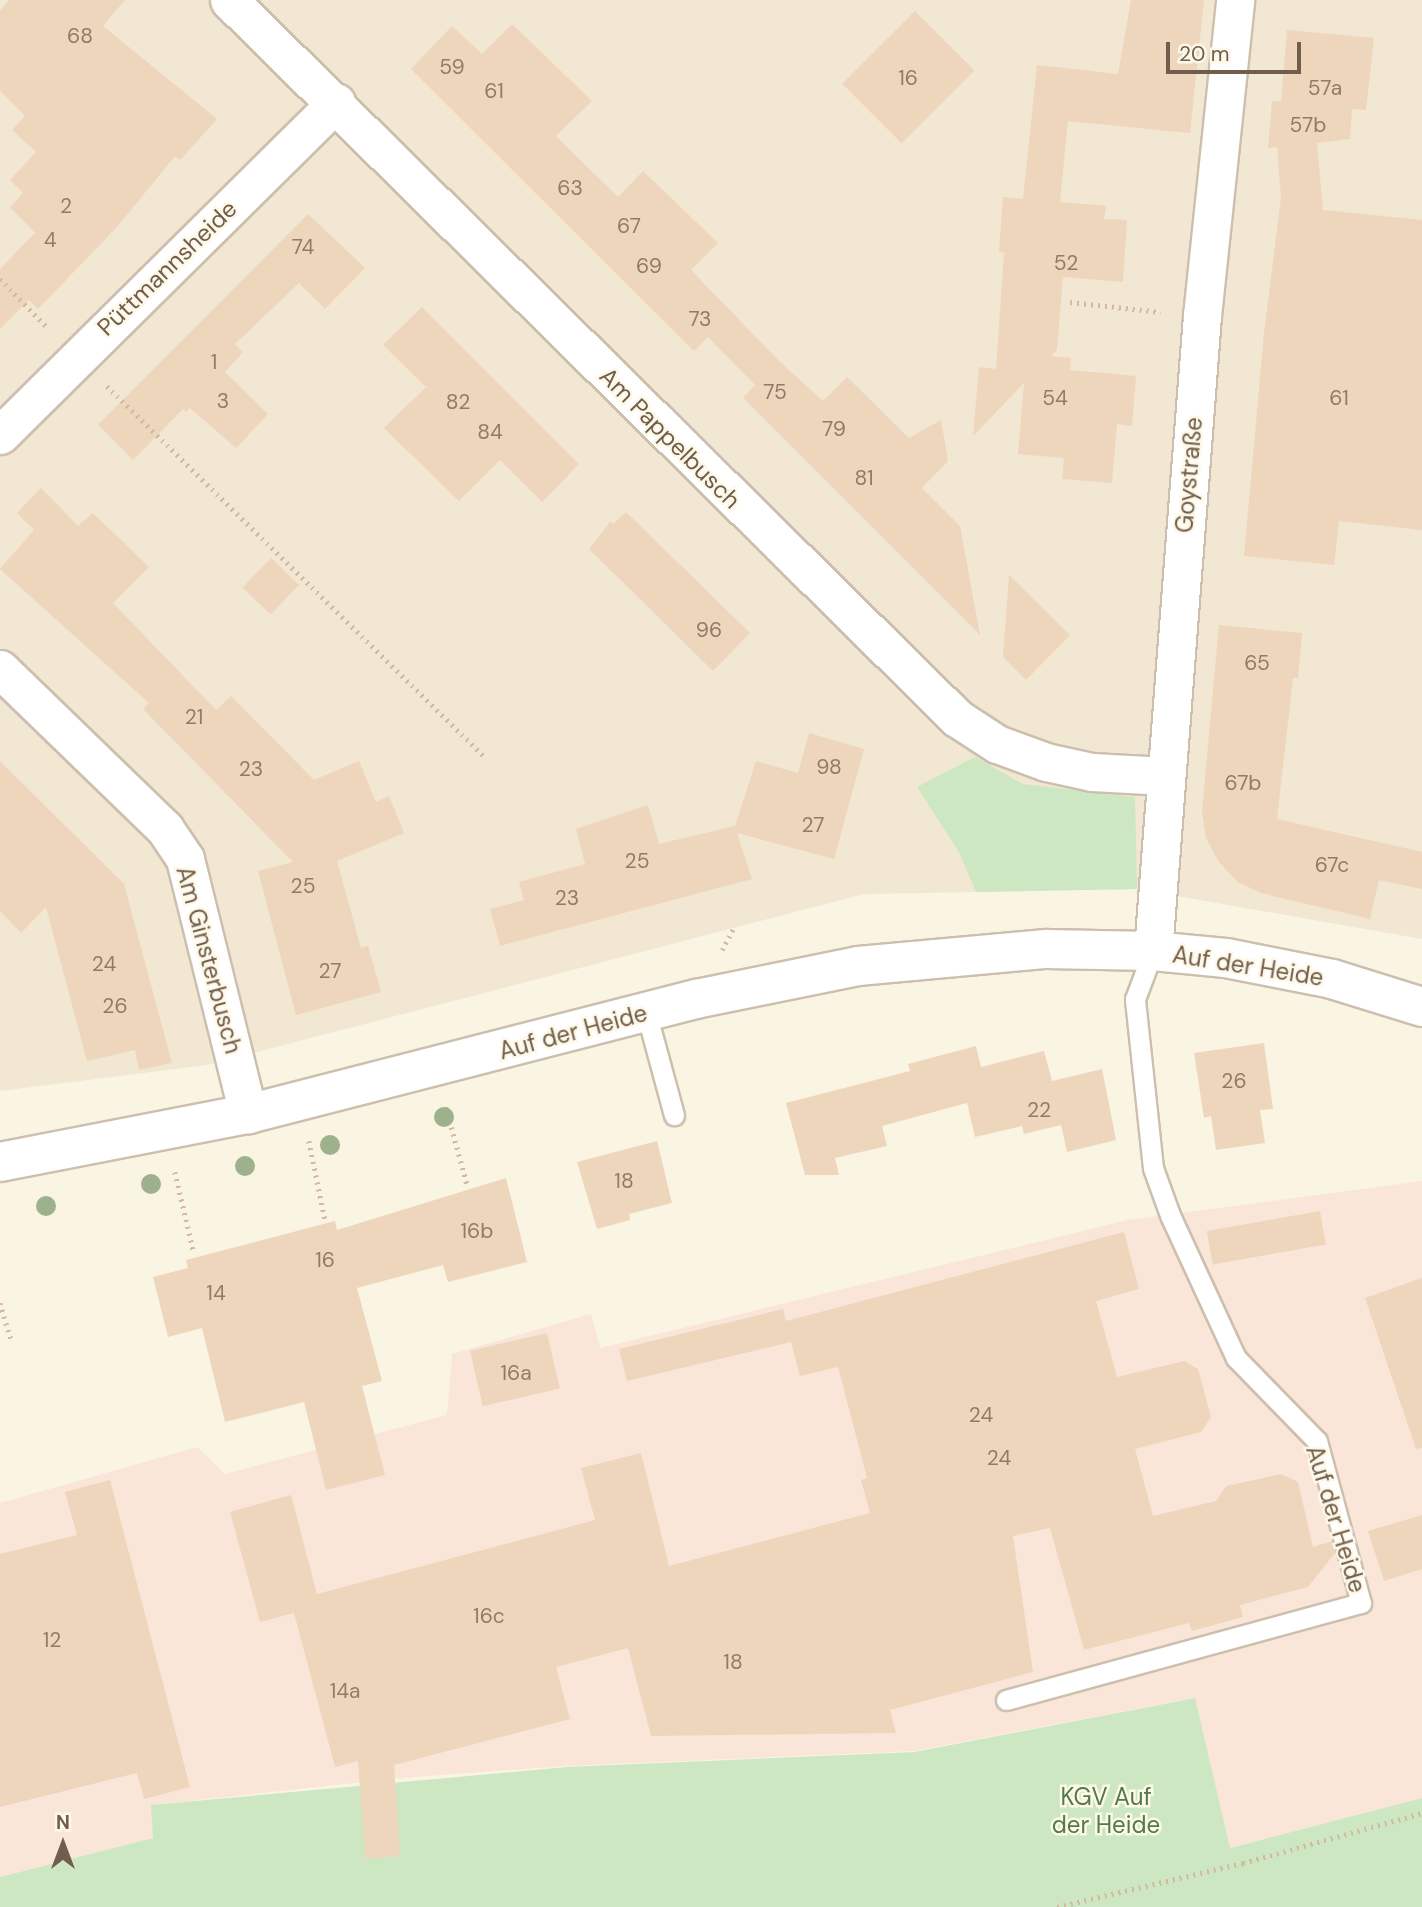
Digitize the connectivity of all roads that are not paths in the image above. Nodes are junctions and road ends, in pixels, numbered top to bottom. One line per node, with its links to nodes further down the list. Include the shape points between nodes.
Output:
1 (229, 0): 3 (street, Am Pappelbusch)
2 (1235, 0): 6 (street, Goystraße, via 1202,316)
3 (336, 102): 4 (street, Püttmannsheide); 6 (street, Am Pappelbusch, via 458,230 957,718 997,744 1046,762 1092,772)
4 (0, 435)
5 (0, 669): 10 (street, Am Ginsterbusch, via 165,829 185,859)
6 (1166, 776): 7 (street, Goystraße)
7 (1153, 951): 8 (main road, Auf der Heide, via 1226,957 1319,976); 9 (main road, Auf der Heide, via 1046,949 858,966); 13 (lane, Auf der Heide, via 1135,999 1153,1168 1236,1357 1317,1441 1361,1603)
8 (1422, 1007)
9 (646, 1012): 10 (main road, Auf der Heide); 11 (lane)
10 (248, 1114): 12 (main road, Auf der Heide)
11 (674, 1115)
12 (0, 1162)
13 (1006, 1700)

